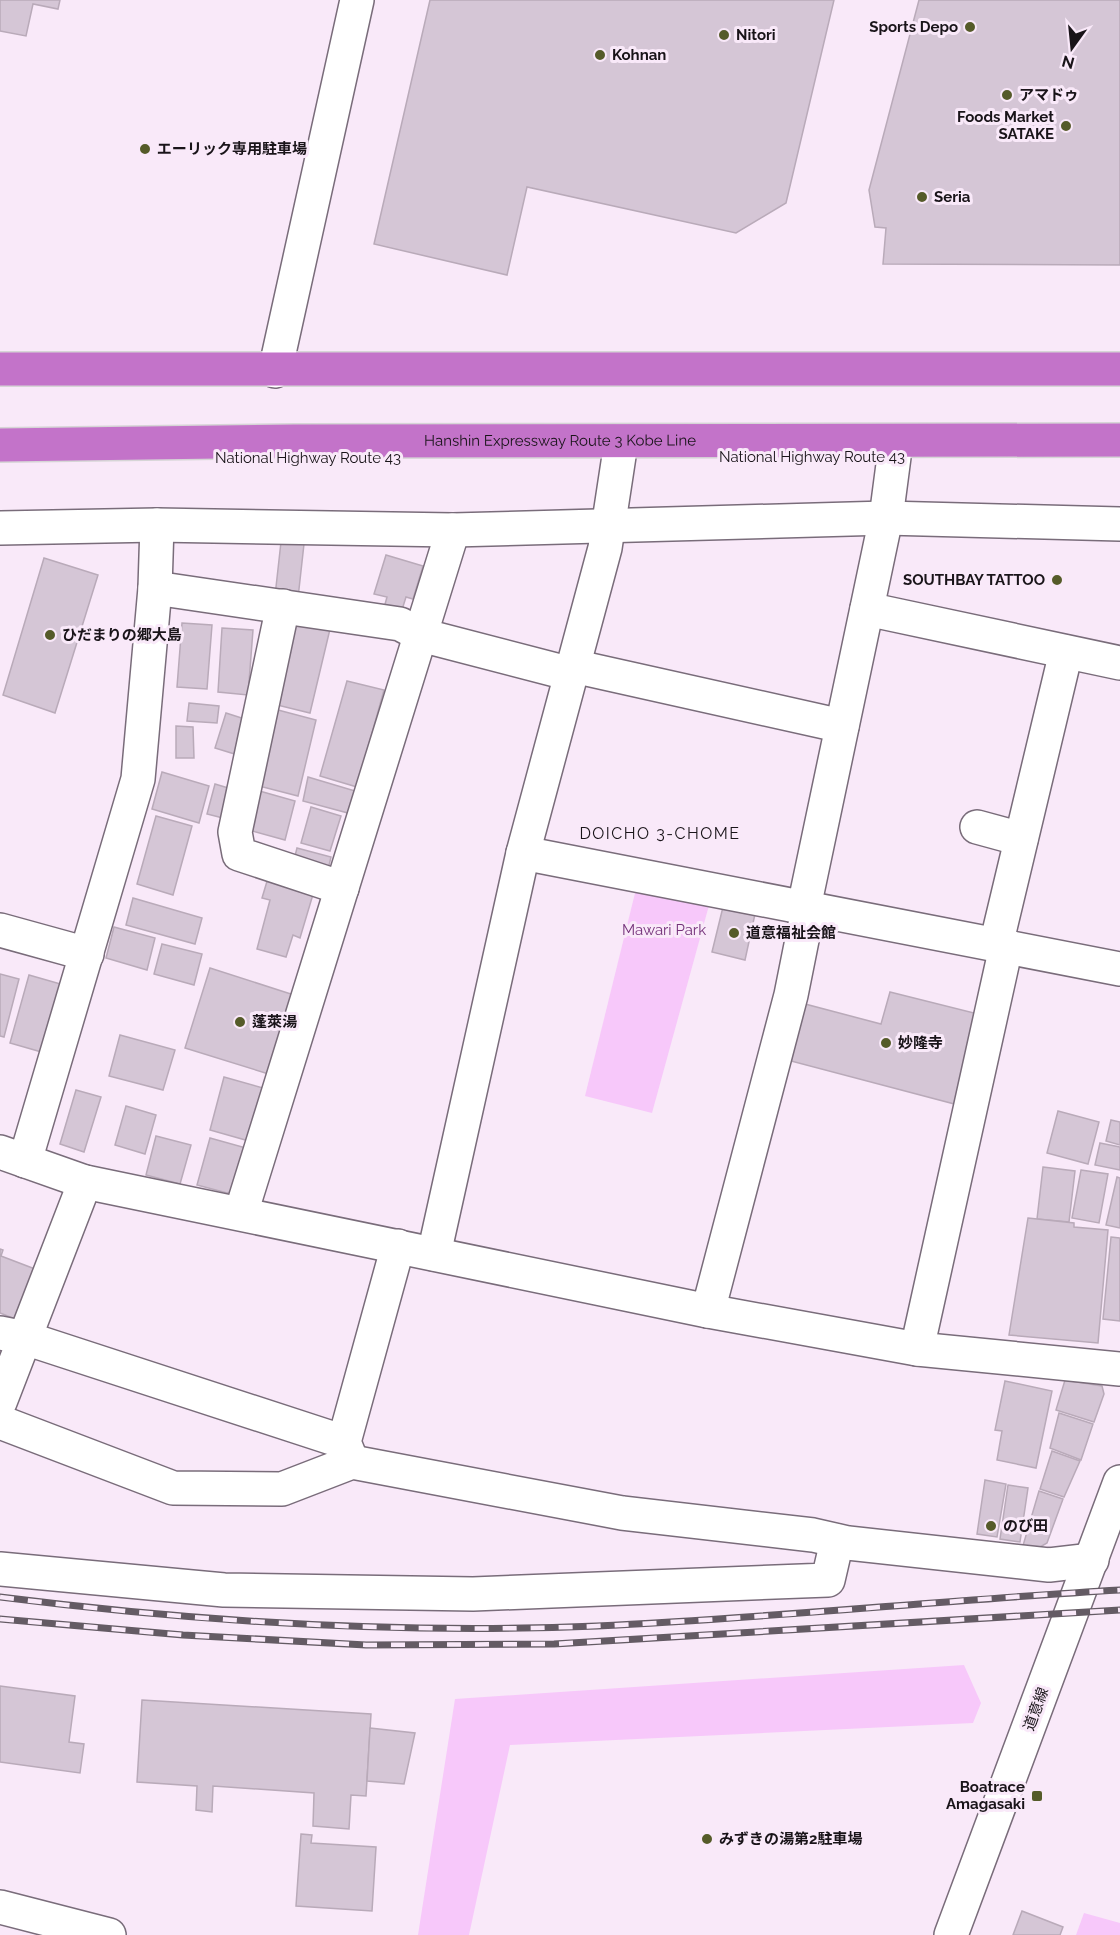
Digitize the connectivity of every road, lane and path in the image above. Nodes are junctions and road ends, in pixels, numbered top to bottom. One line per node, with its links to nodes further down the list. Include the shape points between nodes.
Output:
1 (357, 0): 4 (street)
2 (0, 369): 4 (highway)
3 (1120, 369): 4 (highway)
4 (275, 370)
5 (1120, 386): 6 (highway)
6 (0, 387)
7 (1120, 440): 8 (highway, Hanshin Expressway Route 3 Kobe Line)
8 (0, 445)
9 (619, 456): 11 (highway, National Highway Route 43); 12 (highway, National Highway Route 43); 16 (street)
10 (1120, 456): 11 (highway, National Highway Route 43)
11 (894, 457): 13 (street)
12 (0, 460)
13 (886, 518): 14 (street); 16 (street); 21 (street)
14 (1120, 524)
15 (157, 525): 17 (street); 18 (street); 19 (street)
16 (608, 526): 18 (street); 25 (street)
17 (0, 528)
18 (453, 530): 22 (street)
19 (155, 588): 20 (street); 34 (street, via 138,779)
20 (283, 606): 22 (street, via 400,624); 30 (street, via 235,832 239,854)
21 (867, 609): 23 (street); 26 (street)
22 (421, 635): 25 (street); 30 (street)
23 (1066, 652): 24 (street); 28 (street)
24 (1120, 663)
25 (572, 670): 26 (street); 29 (street)
26 (842, 726): 31 (street)
27 (976, 827): 28 (street)
28 (1021, 839): 33 (street)
29 (523, 853): 31 (street); 40 (street)
30 (342, 888): 38 (street)
31 (807, 907): 33 (street); 41 (street, via 791,995)
32 (0, 930): 34 (street)
33 (1001, 946): 35 (street); 43 (street)
34 (87, 954): 36 (street)
35 (1120, 969)
36 (13, 1156): 37 (street)
37 (86, 1182): 38 (street); 42 (street)
38 (241, 1213): 39 (street)
39 (398, 1246): 40 (street); 47 (street)
40 (434, 1254): 41 (street)
41 (708, 1311): 43 (street)
42 (13, 1335): 45 (street); 47 (street)
43 (917, 1349): 44 (street)
44 (1120, 1369)
45 (0, 1401)
46 (0, 1422): 47 (street, via 173,1488 282,1489)
47 (348, 1452): 49 (street, via 622,1513)
48 (1120, 1482): 50 (street, 道意線)
49 (837, 1541): 50 (street, via 1048,1565); 51 (street, via 828,1580 473,1594 224,1590)
50 (1092, 1560): 54 (street, 道意線)
51 (0, 1569)
52 (0, 1907): 53 (street)
53 (109, 1935)
54 (951, 1935)

